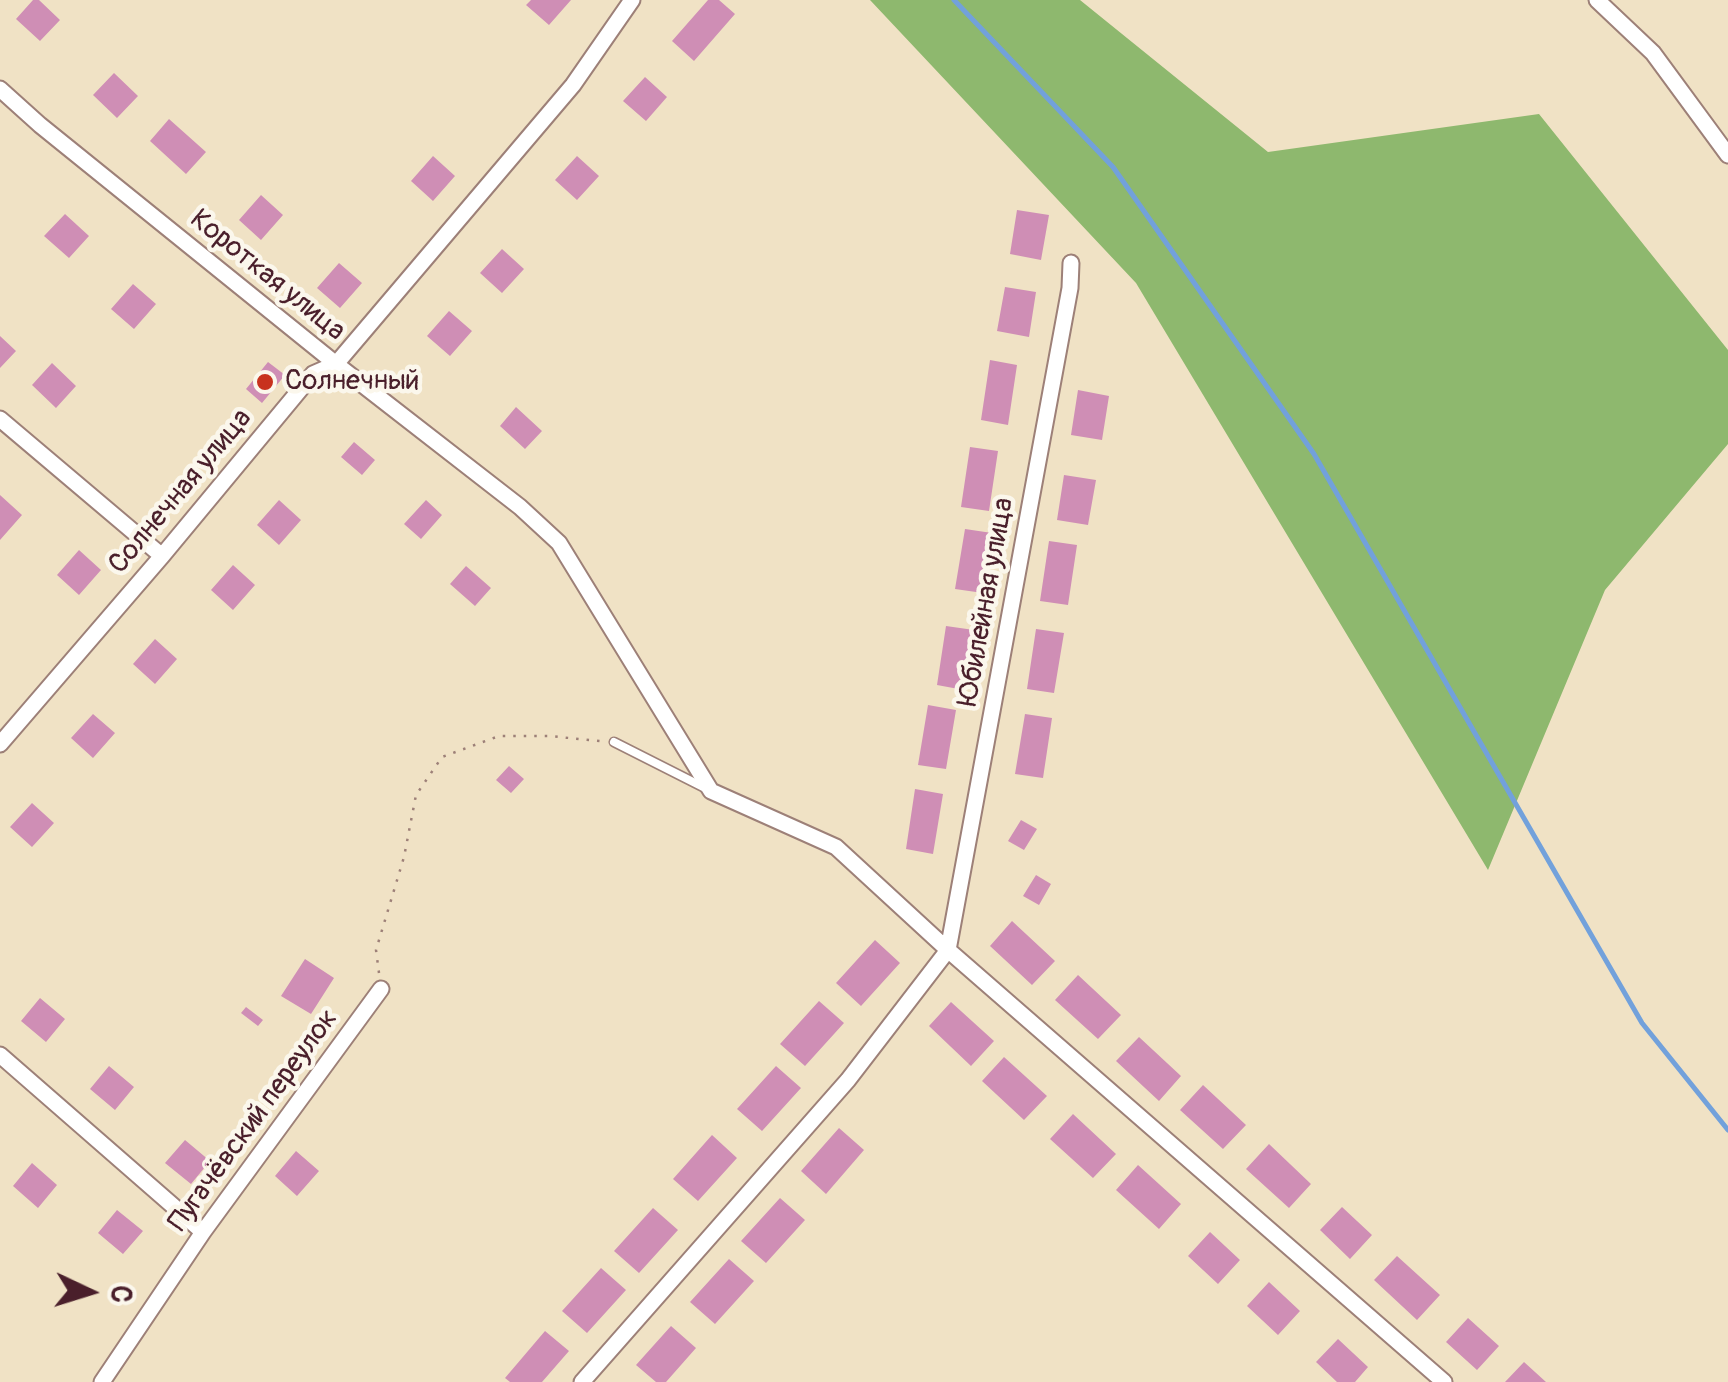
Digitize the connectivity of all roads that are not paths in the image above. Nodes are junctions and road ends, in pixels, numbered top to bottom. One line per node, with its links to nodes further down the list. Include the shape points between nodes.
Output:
1 (633, 0): 6 (street, Солнечная улица, via 573,85)
2 (1597, 0): 4 (street, via 1652,52)
3 (0, 89): 6 (street, Короткая улица)
4 (1728, 155)
5 (1071, 263): 12 (street, Юбилейная улица)
6 (336, 364): 8 (street, Солнечная улица, via 312,374); 11 (street, Короткая улица, via 559,544)
7 (0, 419): 8 (street)
8 (162, 556): 10 (street, Солнечная улица)
9 (614, 742): 11 (lane)
10 (0, 744)
11 (711, 791): 12 (street, via 836,847)
12 (948, 950): 17 (street, Юбилейная улица, via 848,1080); 18 (street)
13 (381, 989): 15 (street, Пугачёвский переулок)
14 (0, 1055): 15 (street)
15 (203, 1232): 16 (street, Пугачёвский переулок)
16 (102, 1382)
17 (582, 1382)
18 (1444, 1382)

